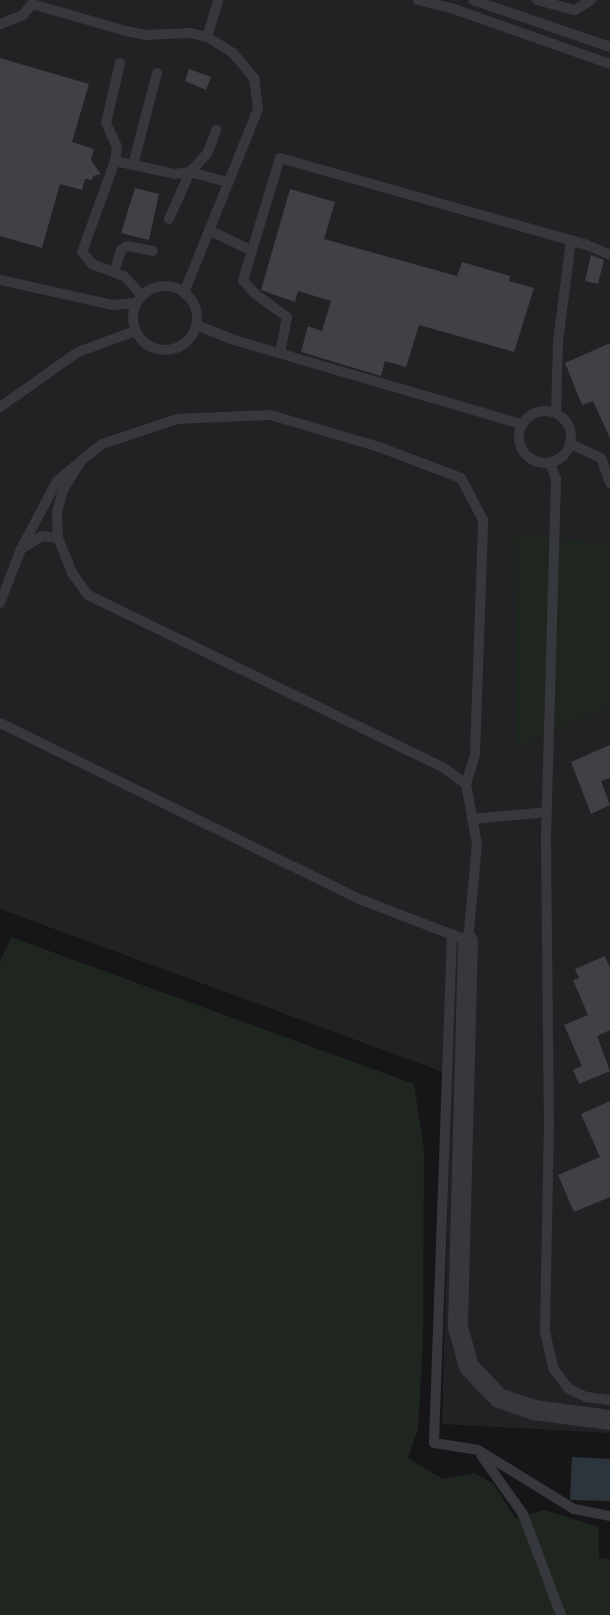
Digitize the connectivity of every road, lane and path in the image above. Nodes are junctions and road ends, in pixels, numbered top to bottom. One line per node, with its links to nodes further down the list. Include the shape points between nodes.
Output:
1 (218, 0): 8 (lane)
2 (418, 0): 11 (lane, via 472,15)
3 (473, 0): 9 (lane)
4 (537, 0): 5 (lane, via 575,10)
5 (592, 0)
6 (32, 2): 7 (lane, via 23,14); 8 (lane, via 126,31 146,35 190,32)
7 (0, 24)
8 (207, 37): 17 (lane, via 233,53 254,78 258,109)
9 (610, 47)
10 (120, 63): 14 (lane, via 106,122 117,147)
11 (610, 64)
12 (157, 73): 15 (lane)
13 (216, 130): 16 (lane, via 204,158)
14 (115, 161): 15 (lane); 24 (lane, via 82,252 92,264)
15 (133, 165): 16 (lane, via 175,174)
16 (190, 172): 17 (lane); 18 (lane)
17 (228, 182): 19 (lane)
18 (169, 219)
19 (209, 230): 22 (lane); 26 (lane)
20 (571, 240): 22 (lane, via 280,158); 23 (lane); 32 (lane, via 558,342)
21 (153, 251): 24 (lane, via 127,246 121,250)
22 (252, 251): 30 (lane, via 243,280 255,294 287,317)
23 (610, 256)
24 (114, 272): 27 (lane, via 124,276)
25 (0, 280): 27 (lane, via 113,305)
26 (184, 293): 27 (lane, via 167,286 158,287); 28 (lane, via 195,307)
27 (139, 300): 29 (lane, via 132,322)
28 (196, 325): 29 (lane, via 186,342 168,350 148,346); 30 (lane)
29 (135, 331): 31 (lane, via 78,352)
30 (280, 353): 33 (lane)
31 (0, 407)
32 (556, 413): 33 (lane, via 541,411); 34 (lane, via 567,422)
33 (522, 424): 36 (lane, via 519,440 526,455 533,460)
34 (571, 444): 36 (lane, via 563,456); 37 (lane, via 601,458)
35 (81, 461): 38 (lane, via 63,490 57,513); 39 (lane, via 57,481); 42 (lane, via 102,444 177,419 270,415 379,447 461,478 483,520 475,754)
36 (550, 463): 43 (lane, via 556,478)
37 (610, 483)
38 (58, 538): 39 (lane, via 42,536); 42 (lane, via 72,573 88,595 444,768)
39 (21, 549): 40 (lane)
40 (0, 603)
41 (0, 722): 45 (lane, via 362,900)
42 (466, 784): 44 (lane)
43 (547, 812): 44 (lane); 46 (lane, via 549,1121 545,1332 553,1368 568,1388 586,1397)
44 (472, 819): 45 (lane, via 477,844)
45 (460, 938): 47 (street, via 458,1327 469,1367 499,1398 534,1410); 48 (lane, via 434,1442)
46 (610, 1400)
47 (610, 1420)
48 (478, 1450): 49 (lane, via 574,1509); 50 (lane, via 523,1514)
49 (610, 1516)
50 (561, 1615)

